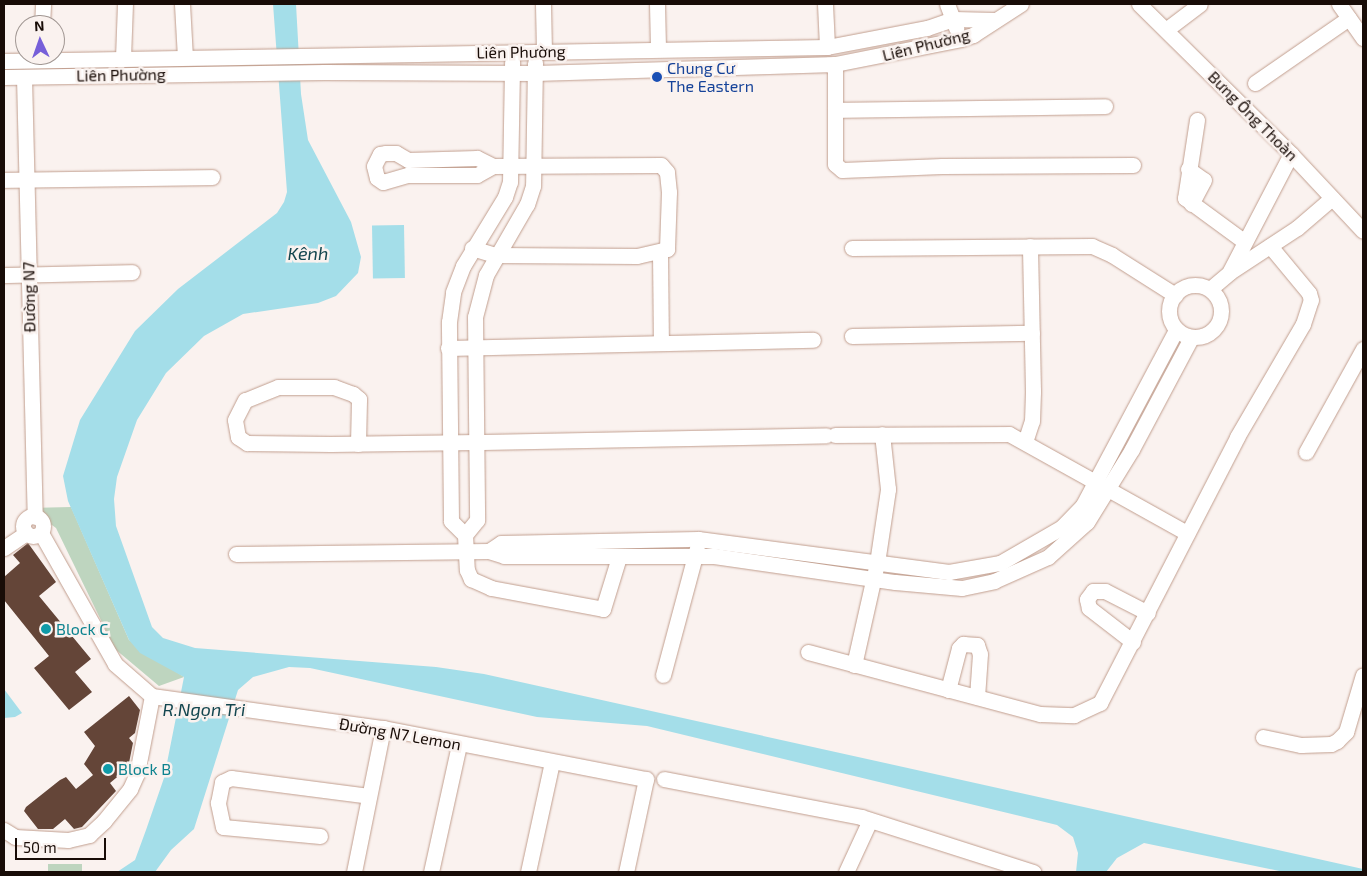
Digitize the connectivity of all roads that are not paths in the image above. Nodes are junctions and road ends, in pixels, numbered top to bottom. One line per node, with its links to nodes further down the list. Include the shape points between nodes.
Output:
1 (125, 4): 23 (street)
2 (182, 4): 21 (street)
3 (543, 4): 19 (street)
4 (657, 4): 18 (street)
5 (825, 4): 17 (street)
6 (947, 4): 11 (street)
7 (1021, 4): 13 (street)
8 (1139, 4): 14 (street, Bưng Ông Thoàn)
9 (1200, 4): 14 (street)
10 (1339, 4): 12 (street)
11 (953, 18): 13 (street, Liên Phường); 16 (street); 17 (street, Liên Phường, via 880,38)
12 (1349, 18): 15 (street); 29 (street)
13 (997, 20): 16 (street, Liên Phường)
14 (1167, 29): 33 (street, Bưng Ông Thoàn)
15 (1363, 38)
16 (961, 39): 24 (street, Liên Phường)
17 (827, 46): 18 (street, Liên Phường)
18 (658, 48): 19 (street, Liên Phường)
19 (539, 51): 20 (street, Liên Phường); 26 (street)
20 (512, 52): 21 (street, Liên Phường); 25 (street)
21 (184, 57): 23 (street, Liên Phường)
22 (65, 58): 23 (street, Liên Phường)
23 (123, 58)
24 (835, 64): 26 (street, Liên Phường); 31 (street)
25 (512, 73): 26 (street, Liên Phường); 28 (street, Liên Phường, via 324,72); 37 (street)
26 (535, 73): 36 (street)
27 (4, 77): 28 (street, Liên Phường)
28 (24, 77): 39 (street, Đường N7)
29 (1255, 83)
30 (1104, 106): 31 (street)
31 (835, 110): 34 (street, via 835,164 842,170)
32 (1197, 120): 43 (street, via 1184,194 1191,204)
33 (1291, 154): 41 (street, Bưng Ông Thoàn); 43 (street)
34 (1134, 165)
35 (493, 166): 35 (street, via 477,158 408,160 396,153 380,154 374,166 383,182 408,175 477,175); 37 (street)
36 (534, 166): 37 (street); 48 (street, via 665,167 670,222 667,250); 49 (street, via 527,204)
37 (512, 167): 46 (street, via 505,197)
38 (212, 177): 39 (street)
39 (27, 179): 40 (street); 53 (street, Đường N7)
40 (4, 180)
41 (1332, 198): 42 (street, Bưng Ông Thoàn); 45 (street)
42 (1363, 229)
43 (1245, 242): 51 (street)
44 (1030, 246): 47 (street); 55 (street, via 1092,246); 57 (street)
45 (1270, 246): 51 (street); 74 (street, via 1300,279 1311,300 1303,324 1236,437)
46 (472, 248): 49 (street); 63 (street, via 453,292)
47 (852, 248)
48 (660, 253): 49 (street); 61 (street)
49 (495, 255): 62 (street, via 479,296)
50 (132, 272): 53 (street)
51 (1230, 272): 54 (street)
52 (4, 275): 53 (street)
53 (29, 275): 73 (street, Đường N7, via 35,517 26,520)
54 (1210, 290): 55 (street, via 1193,285); 59 (street, via 1221,304 1220,321 1208,334)
55 (1175, 295): 56 (street, via 1169,315)
56 (1176, 330): 59 (street); 72 (street)
57 (1032, 334): 58 (street); 69 (street, via 1032,421)
58 (852, 336)
59 (1191, 338): 72 (street)
60 (814, 340): 61 (street)
61 (661, 343): 62 (street)
62 (474, 347): 63 (street); 68 (street)
63 (448, 348): 67 (street)
64 (1363, 349): 65 (street)
65 (1358, 369): 71 (street)
66 (882, 434): 68 (street); 69 (street, via 999,432); 83 (street, via 888,489)
67 (450, 442): 68 (street); 70 (street); 75 (street, via 451,521)
68 (477, 442): 75 (street, via 477,520)
69 (1025, 442): 72 (street)
70 (358, 444): 70 (street, via 247,444 238,437 235,420 245,400 278,388 334,386 359,399)
71 (1306, 452)
72 (1101, 486): 74 (street); 83 (street, via 1062,527 1000,562 950,572); 84 (street, via 1087,522 1048,557 1020,571 962,588)
73 (33, 533): 77 (street); 92 (street, via 115,664)
74 (1188, 533): 85 (street)
75 (465, 535): 78 (street)
76 (698, 539): 79 (street, via 502,542); 82 (street); 83 (street)
77 (4, 548)
78 (466, 551): 79 (street); 80 (street); 81 (street, via 466,570 470,579 480,584 603,609)
79 (489, 551): 81 (street, via 504,556)
80 (236, 554)
81 (619, 556): 82 (street)
82 (696, 556): 84 (street); 90 (street)
83 (877, 562): 84 (street)
84 (873, 579): 88 (street)
85 (1148, 613): 86 (street); 86 (street, via 1105,591 1092,591 1087,599 1089,608)
86 (1133, 642): 93 (street, via 1100,703 1074,715 1040,714)
87 (808, 652): 88 (street)
88 (854, 665): 91 (street)
89 (1363, 675): 95 (street, via 1346,732 1337,741 1301,745)
90 (663, 676)
91 (948, 690): 93 (street); 93 (street, via 959,648 963,644 977,645 980,654)
92 (152, 696): 94 (street, Đường N7 Lemon, via 183,703); 101 (street, via 137,772 130,789 89,835 68,840 15,836)
93 (977, 698)
94 (383, 728): 96 (street, Đường N7 Lemon); 99 (street)
95 (1263, 737)
96 (459, 745): 97 (street, Đường N7 Lemon); 104 (street)
97 (552, 762): 105 (street); 106 (street, Đường N7 Lemon, via 646,779)
98 (664, 779): 100 (street)
99 (369, 796): 102 (street, via 231,778 222,782 218,803 224,827); 103 (street)
100 (870, 820): 107 (street); 108 (street)
101 (4, 830)
102 (320, 836)
103 (354, 872)
104 (431, 872)
105 (528, 872)
106 (626, 872)
107 (846, 872)
108 (1033, 872)

